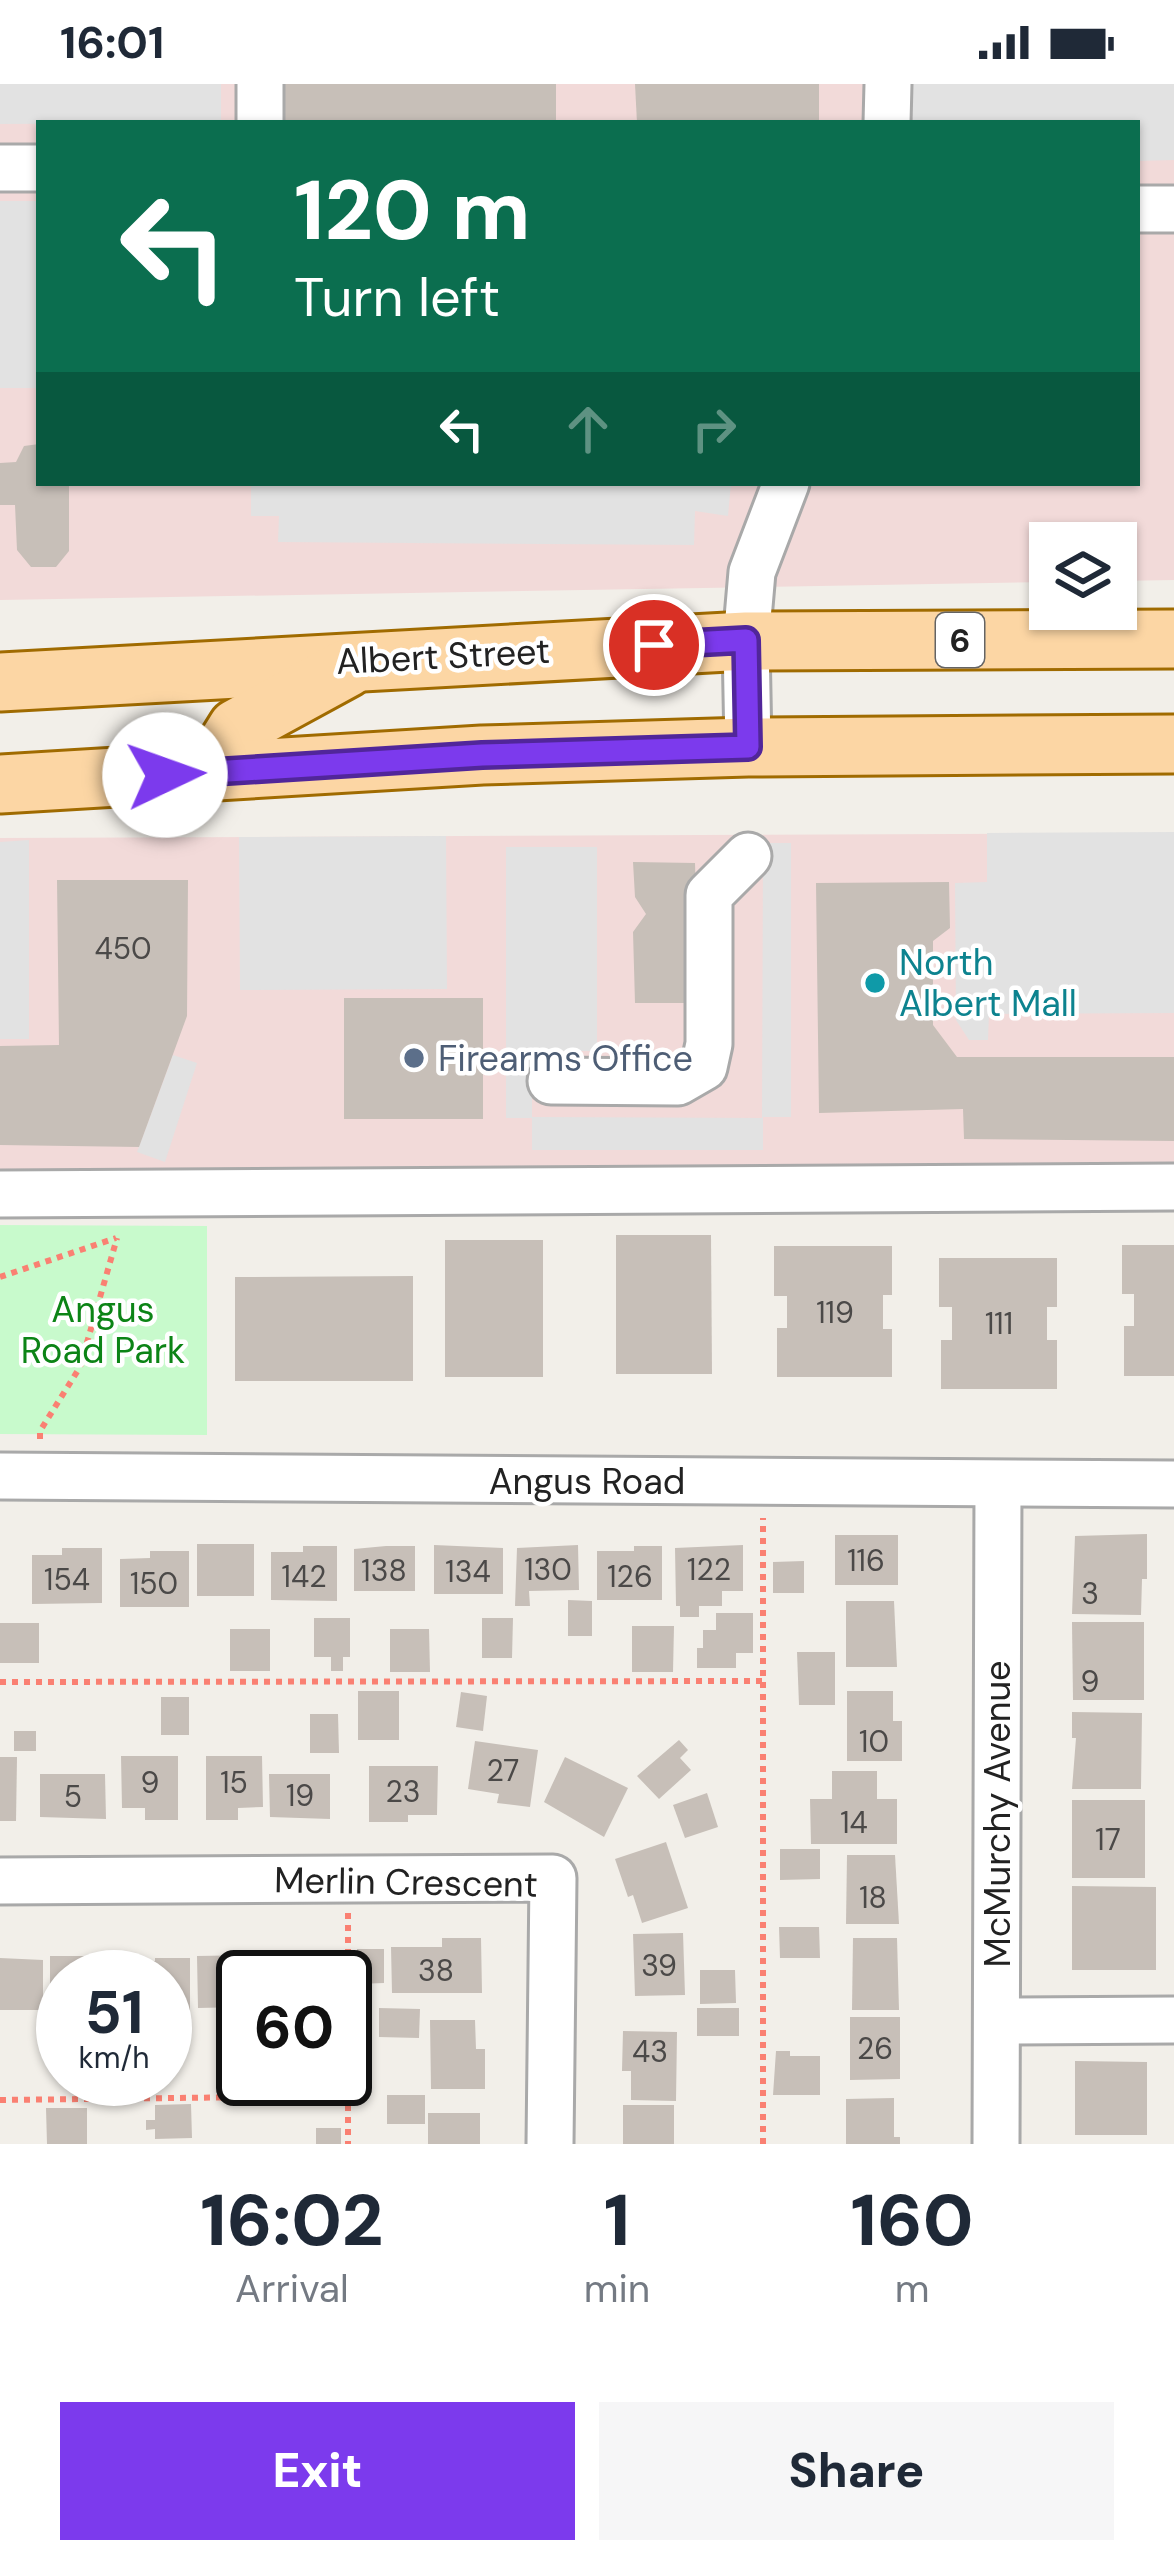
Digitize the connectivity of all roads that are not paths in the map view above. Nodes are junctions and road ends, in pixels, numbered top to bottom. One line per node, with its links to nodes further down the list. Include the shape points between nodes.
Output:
1 (260, 84): 3 (street)
2 (888, 84): 4 (street)
3 (260, 120)
4 (887, 120)
5 (36, 167): 6 (street)
6 (0, 168)
7 (1140, 209): 8 (street)
8 (1174, 209)
9 (785, 486): 11 (street, via 752,572)
10 (1174, 639): 11 (main road, Albert Street / 6)
11 (746, 640): 12 (main road, Albert Street / 6); 15 (street)
12 (361, 661): 13 (main road, Albert Street / 6); 16 (main road, via 237,728)
13 (0, 682)
14 (1174, 744): 15 (main road)
15 (748, 747): 16 (main road)
16 (209, 773): 17 (main road)
17 (0, 784)
18 (748, 856): 19 (street, via 709,895 704,1067 678,1082)
19 (551, 1081)
20 (1174, 1186): 21 (street)
21 (0, 1194)
22 (20, 1476): 24 (street, Angus Road)
23 (1174, 1484): 24 (street, Angus Road)
24 (998, 1485): 27 (street, McMurchy Avenue)
25 (0, 1881): 28 (street, Merlin Crescent, via 553,1878)
26 (1174, 2020): 27 (street)
27 (997, 2021): 29 (street, McMurchy Avenue)
28 (550, 2144)
29 (996, 2144)

